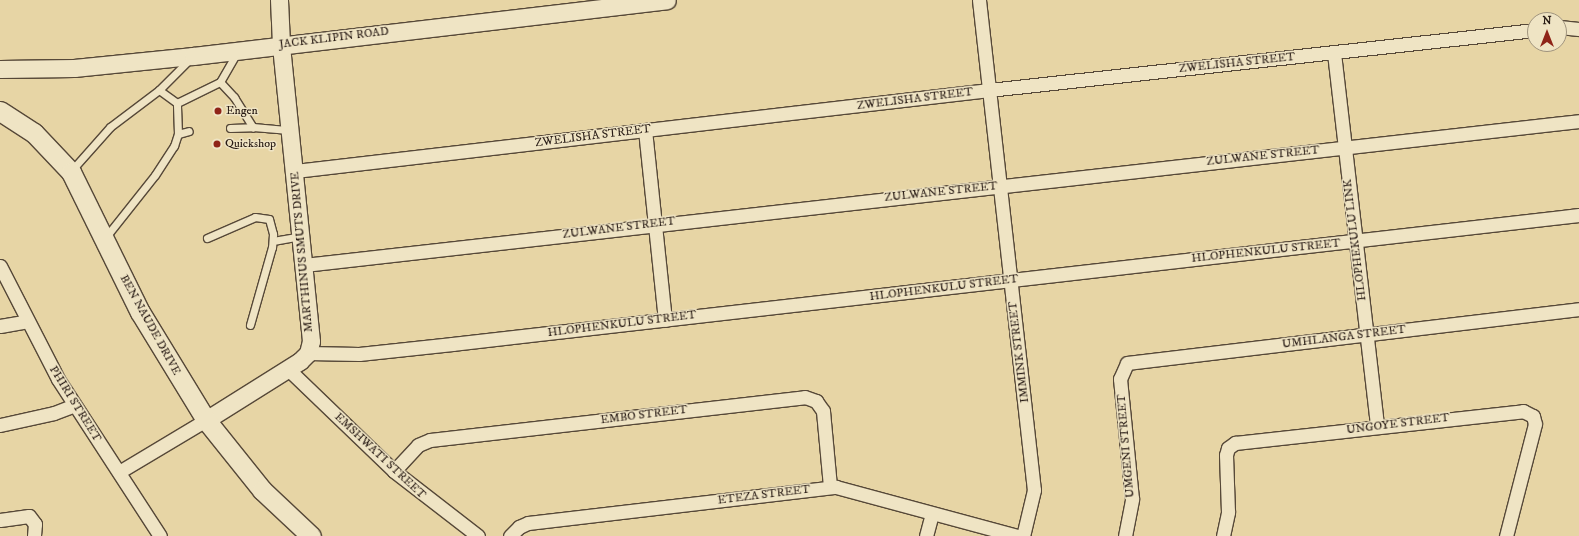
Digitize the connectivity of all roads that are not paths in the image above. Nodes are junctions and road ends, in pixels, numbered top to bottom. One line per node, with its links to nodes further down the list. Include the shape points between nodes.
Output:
1 (279, 0): 7 (street, MARTHINUS SMUTS DRIVE)
2 (667, 0): 7 (street, JACK KLIPIN ROAD)
3 (979, 0): 14 (street, IMMINK STREET)
4 (1567, 28): 5 (street)
5 (1579, 29)
6 (1527, 31): 9 (street, ZWELISHA STREET)
7 (281, 44): 8 (street, JACK KLIPIN ROAD); 22 (street, MARTHINUS SMUTS DRIVE)
8 (238, 50): 10 (street, JACK KLIPIN ROAD); 12 (lane)
9 (1334, 53): 14 (street, ZWELISHA STREET); 24 (street, HLOPHEKULU LINK)
10 (193, 56): 11 (street, JACK KLIPIN ROAD, via 74,68); 13 (lane)
11 (0, 69)
12 (220, 82): 15 (lane); 18 (lane, via 234,97)
13 (159, 90): 15 (lane); 26 (lane, via 110,127)
14 (989, 90): 20 (street, ZWELISHA STREET); 27 (street, IMMINK STREET)
15 (177, 103): 23 (lane)
16 (0, 111): 26 (main road, BEN NAUDE DRIVE, via 34,133)
17 (1579, 121): 24 (street, ZULWANE STREET)
18 (253, 127): 19 (lane); 22 (lane)
19 (230, 128)
20 (645, 130): 25 (street, ZWELISHA STREET); 29 (street)
21 (189, 131): 23 (lane)
22 (290, 131): 25 (street, MARTHINUS SMUTS DRIVE)
23 (178, 134): 31 (lane, via 169,155)
24 (1344, 147): 27 (street, ZULWANE STREET); 34 (street, HLOPHEKULU LINK)
25 (295, 171): 30 (street, MARTHINUS SMUTS DRIVE)
26 (71, 172): 31 (main road, BEN NAUDE DRIVE)
27 (1000, 186): 29 (street, ZULWANE STREET); 37 (street, IMMINK STREET)
28 (1579, 215): 34 (street, HLOPHENKULU STREET)
29 (654, 224): 35 (street, ZULWANE STREET); 40 (street)
30 (302, 236): 33 (lane); 35 (street, MARTHINUS SMUTS DRIVE)
31 (104, 238): 48 (main road, BEN NAUDE DRIVE, via 140,312)
32 (207, 238): 33 (lane, via 255,216 262,216 269,219)
33 (273, 241): 41 (lane)
34 (1356, 241): 37 (street, HLOPHENKULU STREET); 43 (street, HLOPHEKULU LINK)
35 (304, 265): 44 (street, MARTHINUS SMUTS DRIVE, via 311,322)
36 (0, 266): 39 (street, PHIRI STREET)
37 (1010, 280): 40 (street, HLOPHENKULU STREET); 63 (street, IMMINK STREET, via 1034,490)
38 (1579, 310): 43 (street, UMHLANGA STREET)
39 (27, 320): 42 (street); 47 (street, PHIRI STREET)
40 (665, 320): 44 (street, HLOPHENKULU STREET, via 359,354)
41 (250, 325)
42 (0, 326)
43 (1366, 334): 46 (street, UMHLANGA STREET, via 1135,361 1123,367); 50 (street, HLOPHEKULU LINK)
44 (308, 353): 45 (street)
45 (288, 369): 48 (street); 51 (street, EMSHWATI STREET)
46 (1120, 379): 64 (street, UMGENI STREET, via 1132,500)
47 (75, 405): 49 (street, via 54,413); 52 (street, PHIRI STREET)
48 (206, 420): 52 (street); 58 (main road, BEN NAUDE DRIVE, via 262,490)
49 (0, 425)
50 (1377, 426): 65 (street, UNGOYE STREET, via 1231,445 1225,460 1229,506); 66 (street, UNGOYE STREET, via 1518,410 1531,414 1535,424)
51 (394, 471): 53 (street, EMBO STREET, via 418,445 430,440 805,397 816,401 823,411); 59 (street, EMSHWATI STREET)
52 (118, 472): 57 (street, PHIRI STREET)
53 (830, 487): 54 (street, ETEZA STREET, via 842,488); 60 (street, ETEZA STREET, via 528,523 519,527)
54 (932, 514): 61 (street); 62 (street, ETEZA STREET)
55 (0, 520): 56 (street, via 29,516 35,524)
56 (34, 536)
57 (160, 536)
58 (311, 536)
59 (478, 536)
60 (510, 536)
61 (926, 536)
62 (1017, 536)
63 (1024, 536)
64 (1125, 536)
65 (1223, 536)
66 (1506, 536)

